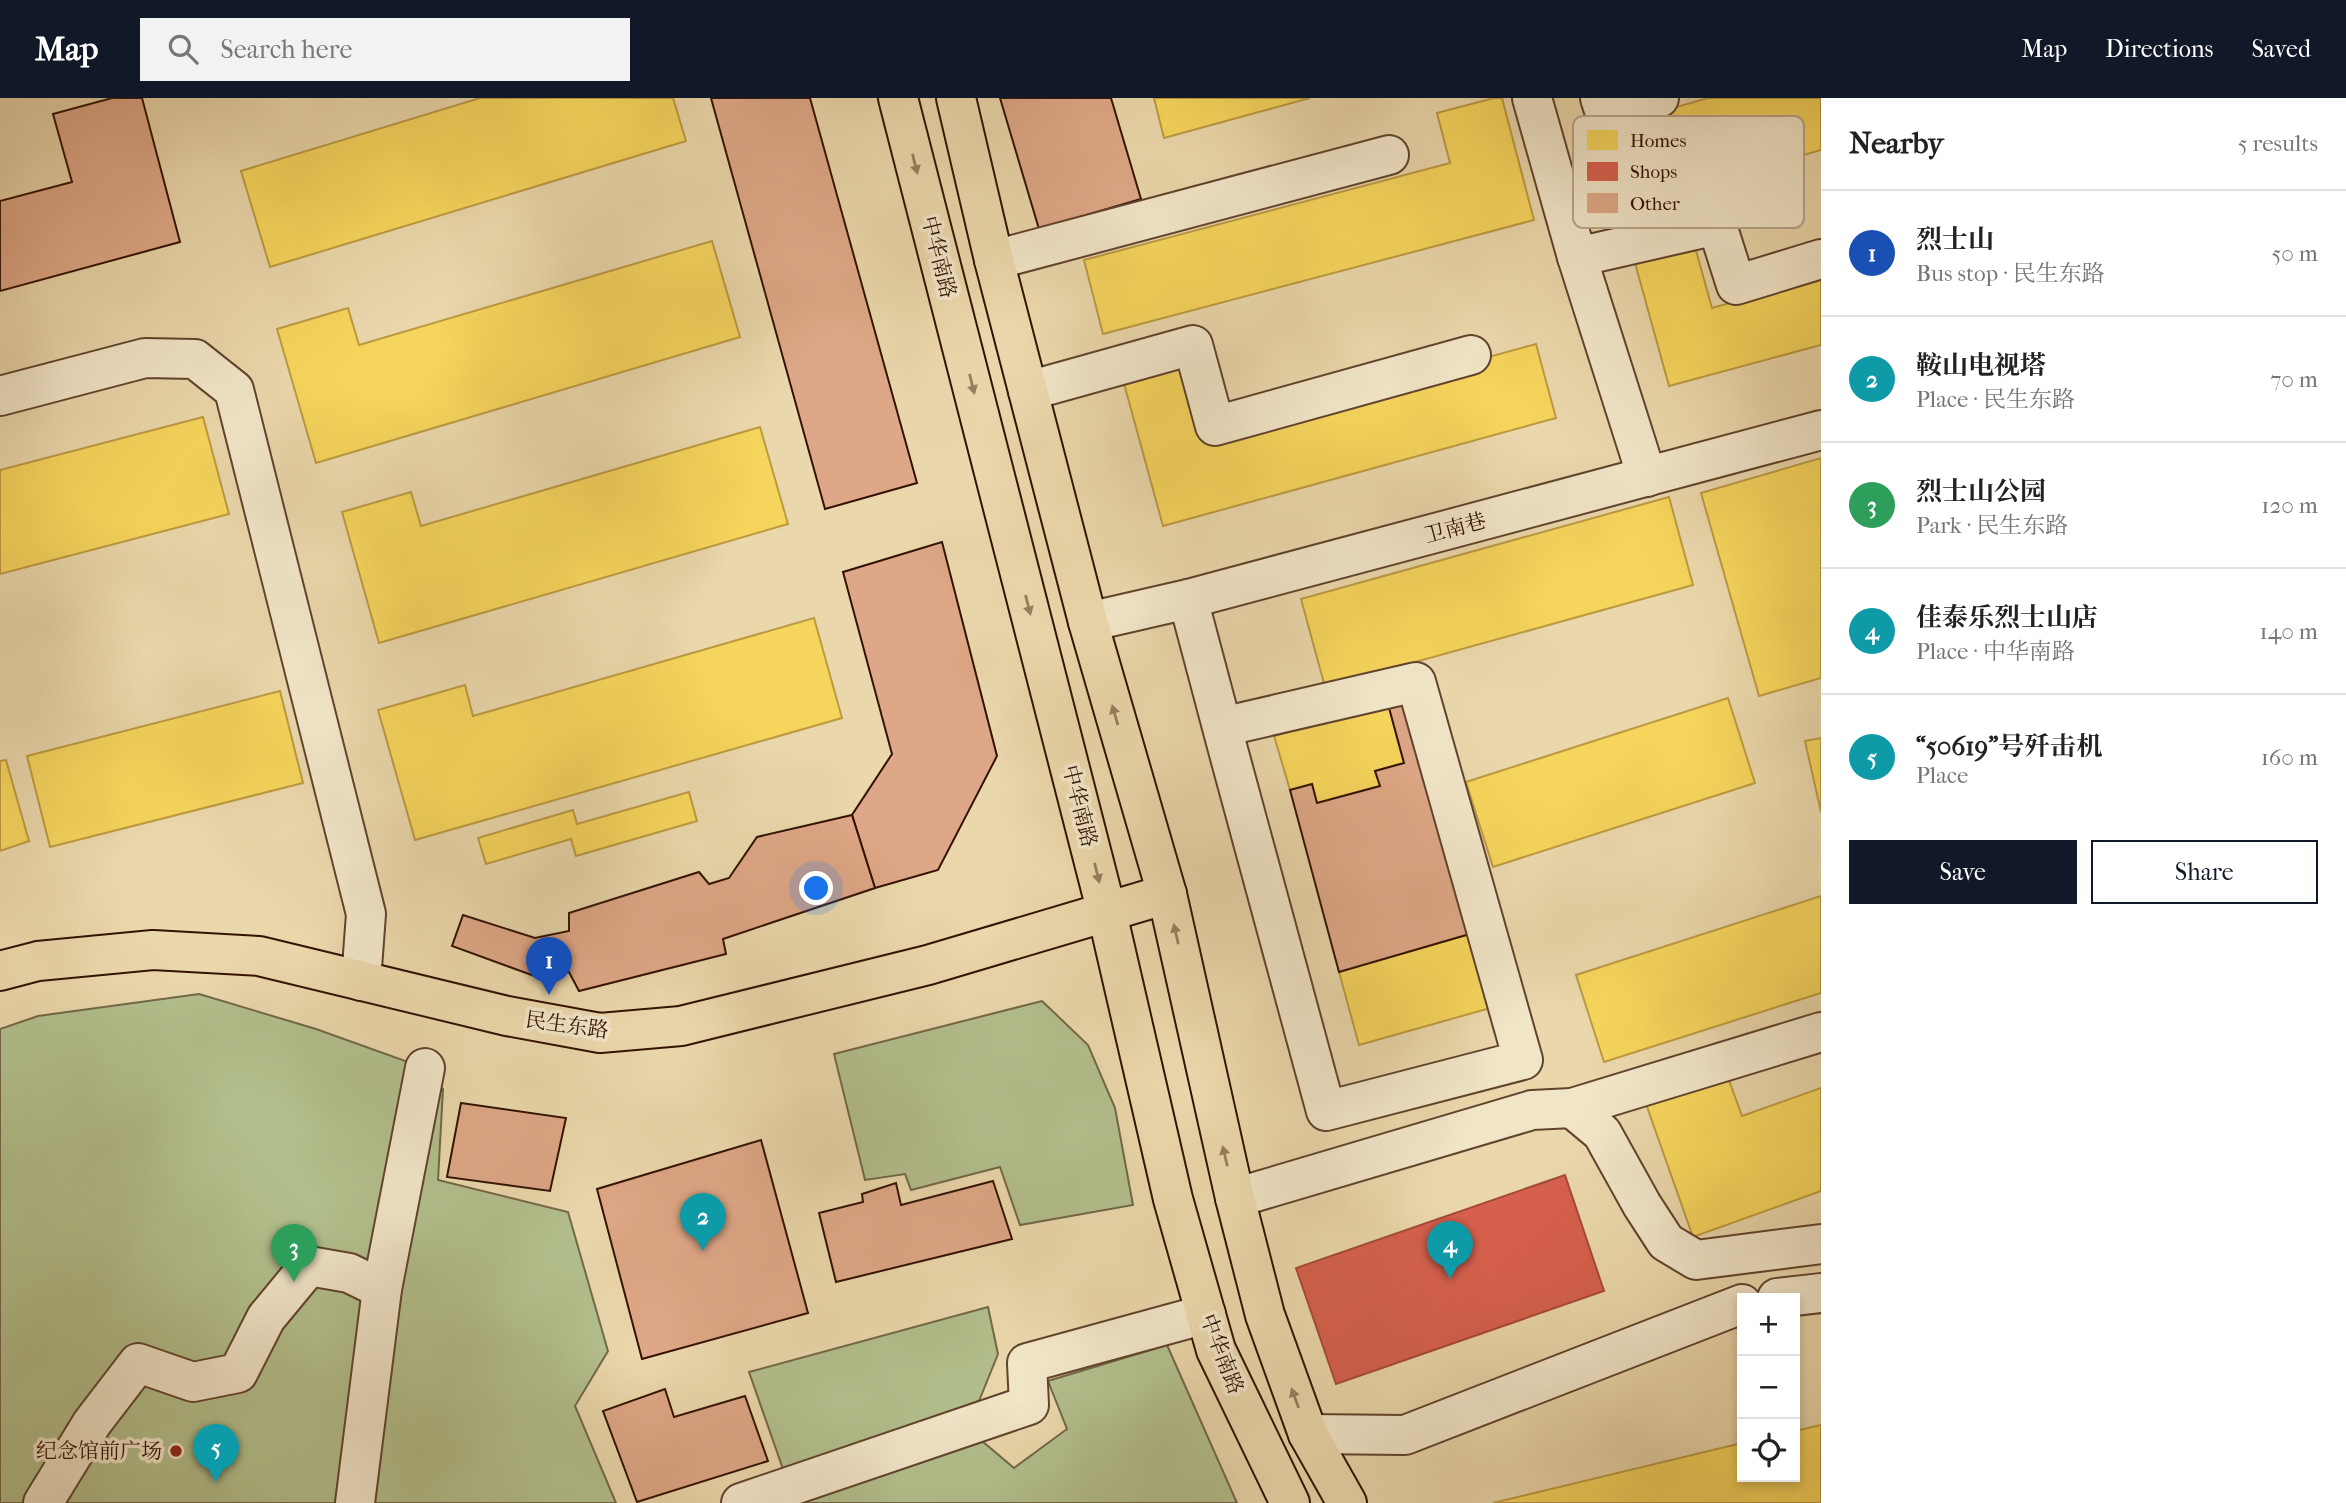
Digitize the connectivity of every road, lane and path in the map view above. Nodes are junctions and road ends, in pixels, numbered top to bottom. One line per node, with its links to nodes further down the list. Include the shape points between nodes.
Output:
1 (898, 98): 21 (main road, 中华南路, one-way to 21)
2 (956, 98): 11 (main road)
3 (1532, 98): 9 (street)
4 (1600, 98): 5 (street, via 1606,116)
5 (1659, 98)
6 (1389, 155): 11 (street)
7 (1704, 228): 9 (street)
8 (1718, 228): 10 (street, via 1736,285)
9 (1577, 257): 16 (street)
10 (1821, 259)
11 (994, 260): 13 (main road)
12 (1471, 355): 13 (street, via 1215,426 1193,345)
13 (1028, 391): 18 (main road)
14 (0, 396): 23 (street, via 145,358 195,359 234,390 366,914)
15 (1821, 430): 16 (street, 卫南巷)
16 (1647, 477): 17 (street, 卫南巷)
17 (1188, 599): 18 (street, 卫南巷); 19 (street)
18 (1088, 622): 20 (main road, one-way to 18)
19 (1222, 727): 19 (street, via 1326,1111 1523,1060 1416,682)
20 (1167, 894): 21 (main road, 民生东路); 27 (main road, one-way to 20)
21 (1108, 913): 23 (main road, 民生东路, via 928,965 681,1026 600,1033); 33 (main road, 中华南路, via 1173,1199)
22 (0, 971): 23 (main road, 民生东路, via 38,961 153,950 260,956)
23 (361, 981)
24 (1821, 1032): 26 (street)
25 (425, 1068): 29 (street)
26 (1572, 1108): 27 (street, via 1532,1110); 28 (street, via 1602,1133 1666,1242 1696,1260)
27 (1235, 1198): 34 (main road, one-way to 27, via 1265,1315)
28 (1821, 1244)
29 (382, 1289): 35 (street, via 349,1273 309,1266 266,1318 238,1373 193,1382 138,1363 92,1423); 36 (street)
30 (1821, 1293): 31 (street)
31 (1800, 1295)
32 (1737, 1306): 34 (street, via 1405,1436)
33 (1206, 1314): 37 (street, via 1027,1363 1029,1405); 38 (main road, 中华南路, via 1216,1350)
34 (1308, 1434): 39 (main road)
35 (43, 1503)
36 (355, 1503)
37 (741, 1503)
38 (1290, 1503)
39 (1347, 1503)

